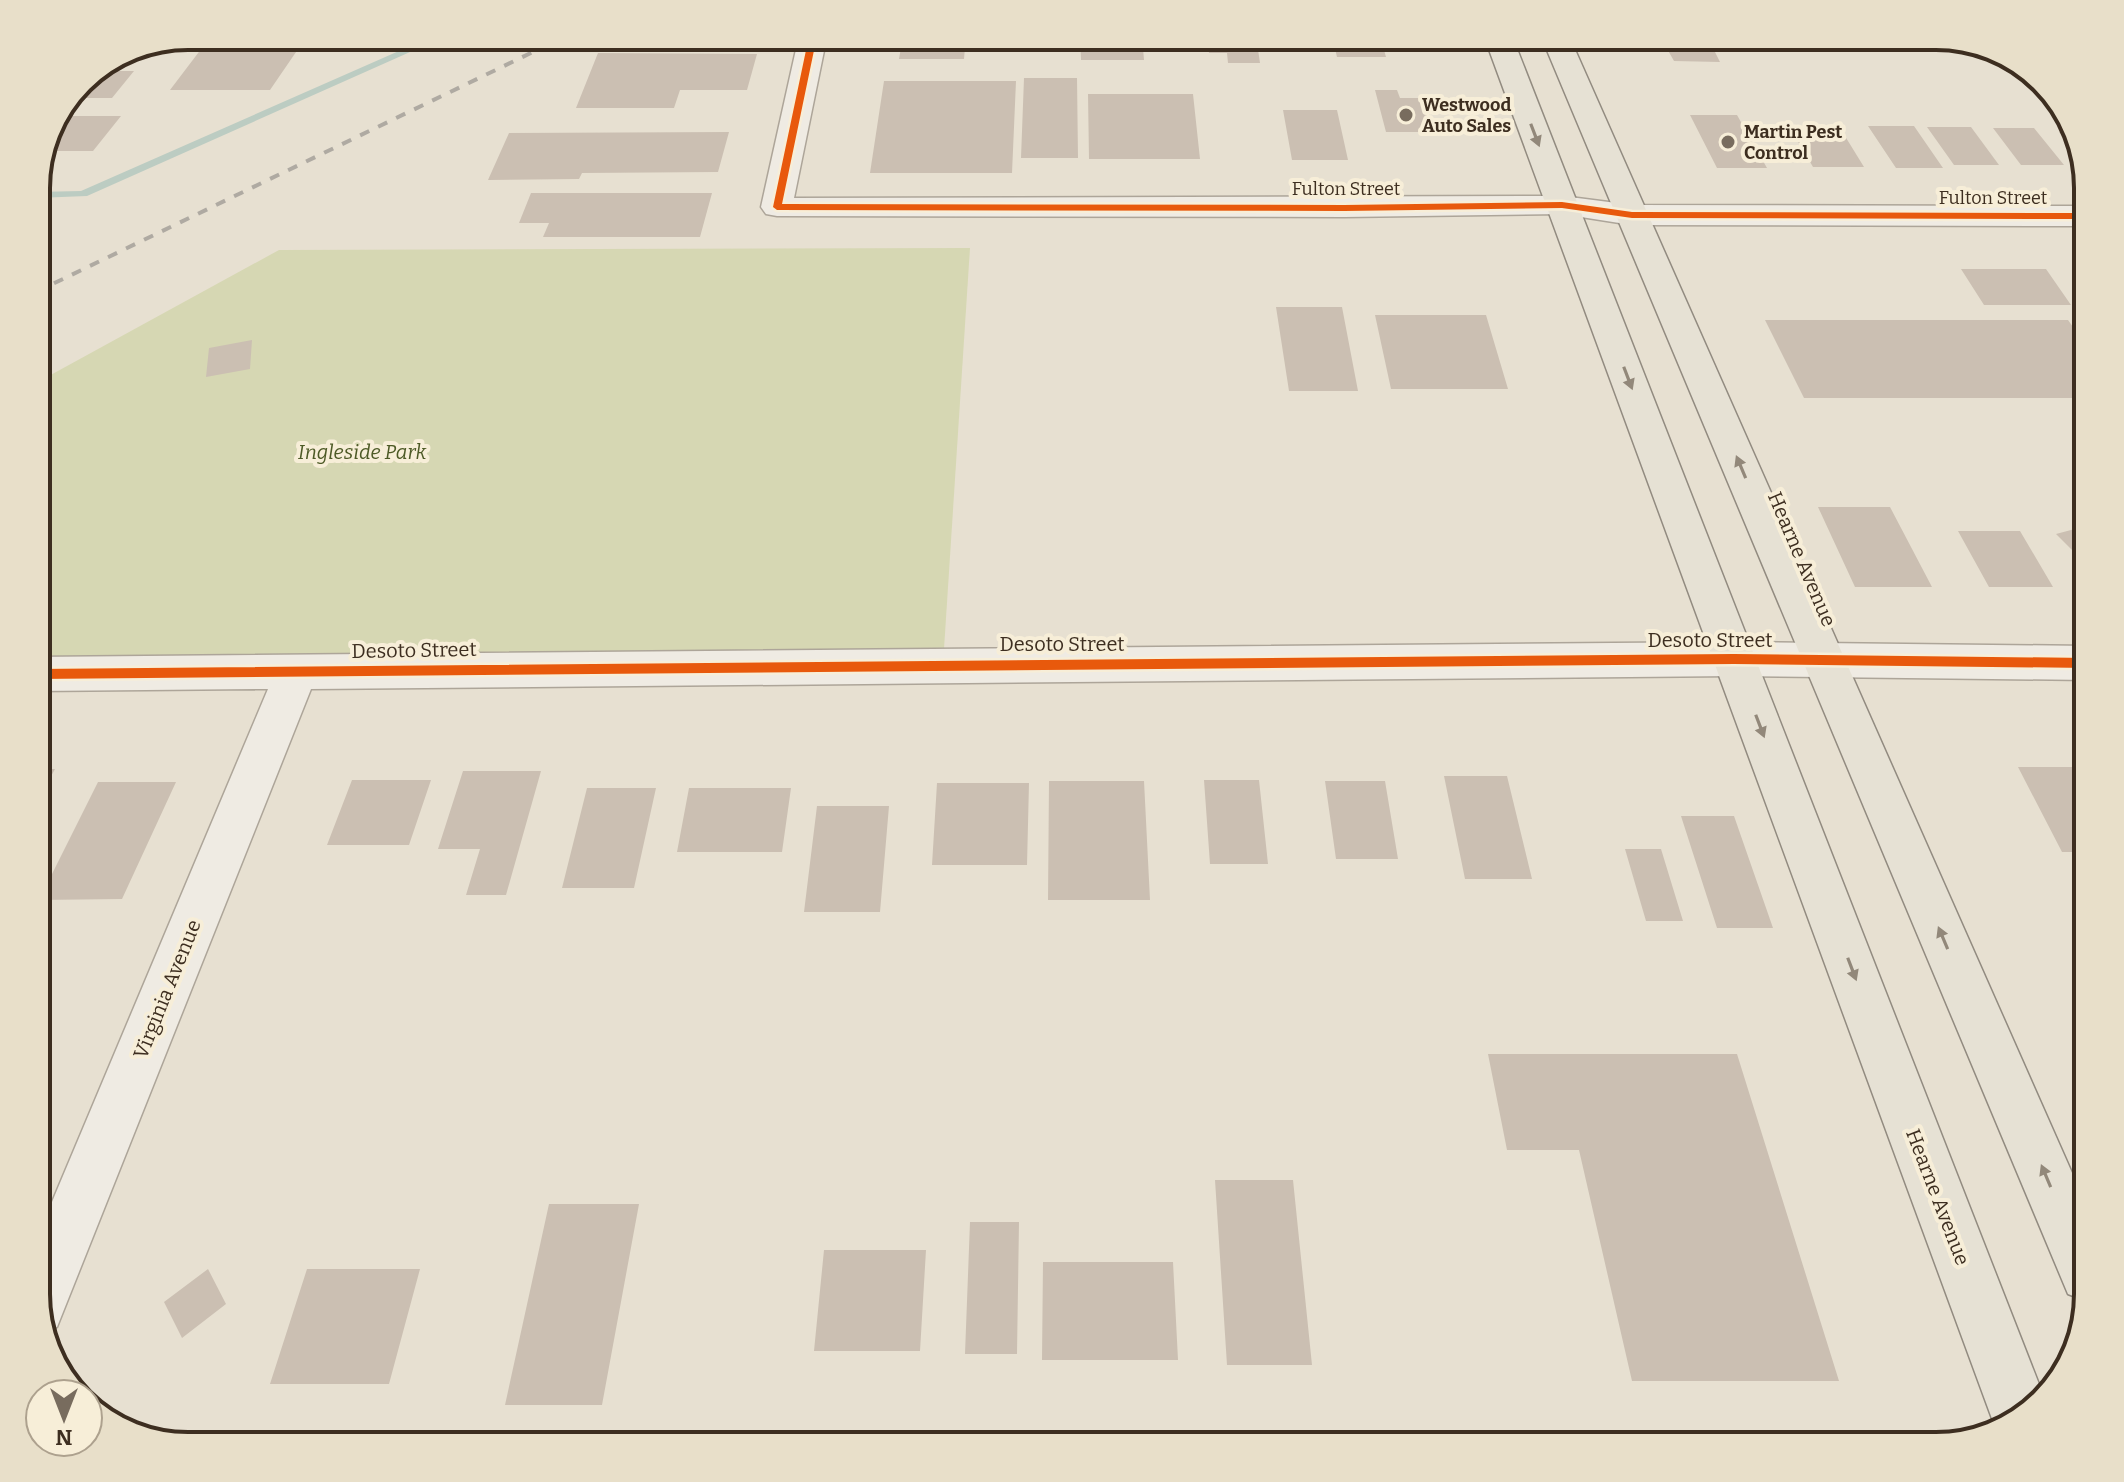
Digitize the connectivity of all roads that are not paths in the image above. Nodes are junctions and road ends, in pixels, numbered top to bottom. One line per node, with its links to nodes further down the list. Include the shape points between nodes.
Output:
1 (810, 50): 4 (street, Fulton Street, via 777,207)
2 (1503, 50): 4 (main road, Hearne Avenue, one-way to 4)
3 (1561, 50): 5 (main road, Hearne Avenue)
4 (1562, 205): 5 (street, Fulton Street); 7 (main road, Hearne Avenue, one-way to 7)
5 (1632, 215): 6 (street, Fulton Street); 8 (main road, Hearne Avenue, one-way to 5)
6 (2074, 216)
7 (1734, 659): 8 (street, Desoto Street); 10 (street, Desoto Street); 14 (main road, Hearne Avenue, one-way to 14)
8 (1824, 661): 9 (street, Desoto Street); 12 (main road, Hearne Avenue, one-way to 8)
9 (2074, 663)
10 (297, 671): 11 (street, Desoto Street); 13 (street, Virginia Avenue)
11 (50, 674)
12 (2074, 1241)
13 (50, 1275)
14 (2017, 1406)

